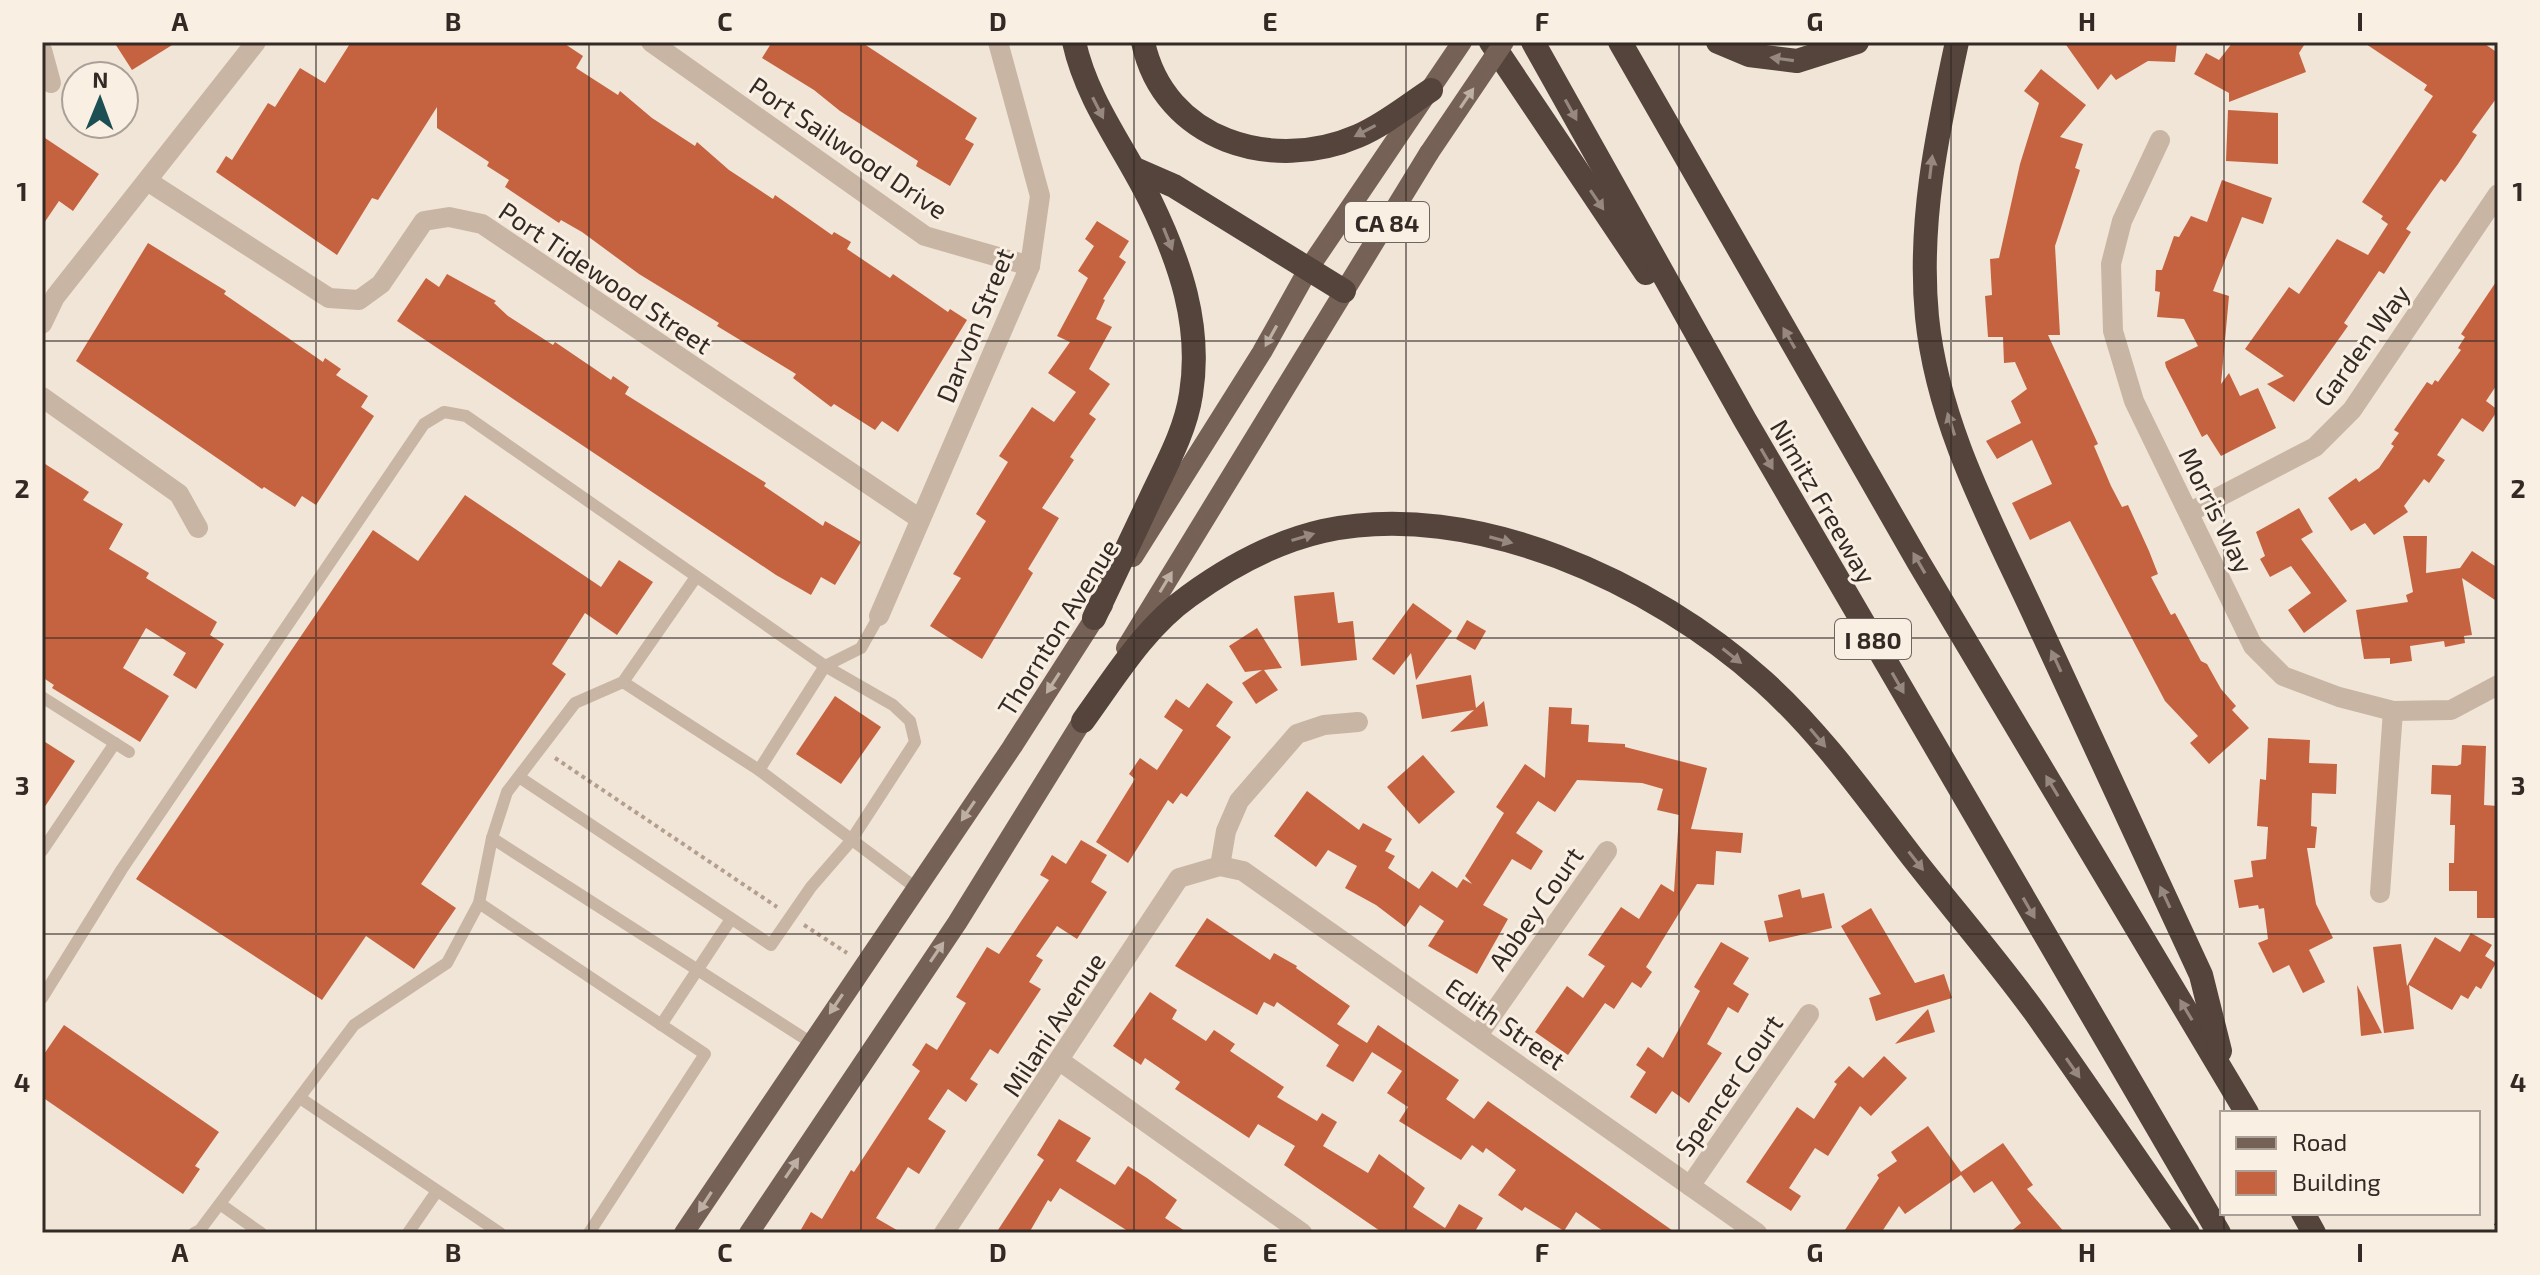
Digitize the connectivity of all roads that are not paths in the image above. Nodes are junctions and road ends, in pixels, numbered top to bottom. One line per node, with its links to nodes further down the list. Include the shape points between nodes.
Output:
1 (256, 42): 19 (street)
2 (651, 42): 21 (street, Port Sailwood Drive, via 925,236)
3 (998, 42): 21 (street, Darvon Street, via 1040,196)
4 (1074, 42): 18 (highway, one-way to 18, via 1081,76)
5 (1143, 42): 16 (highway, one-way to 5, via 1359,136 1315,150 1272,153 1231,145 1195,124 1166,96)
6 (1462, 42): 16 (main road, Thornton Avenue)
7 (1491, 42): 27 (highway, one-way to 27)
8 (1504, 42): 23 (main road, CA 84, one-way to 8, bridge)
9 (1533, 42): 27 (highway, Nimitz Freeway / I 880, one-way to 27)
10 (1620, 42): 61 (highway, Nimitz Freeway / I 880, one-way to 10, via 1919,563)
11 (1718, 42): 12 (highway, one-way to 11, via 1797,61 1749,55)
12 (1857, 42)
13 (1957, 42): 61 (highway, one-way to 13, via 2201,975 1973,482 1936,374 1926,304 1926,210 1933,149)
14 (42, 50): 15 (street)
15 (51, 83)
16 (1431, 90): 22 (main road, Thornton Avenue)
17 (2160, 140): 28 (street, Morris Way, via 2122,221 2111,264 2113,331 2134,401)
18 (1135, 169): 22 (highway, via 1174,186); 33 (highway, one-way to 33, via 1182,273 1191,313 1191,395 1178,439)
19 (149, 182): 24 (street); 29 (street, Port Tidewood Street, via 329,298 359,300 381,284 424,221 449,217 482,224)
20 (2498, 194): 28 (street, Garden Way, via 2352,410 2315,447)
21 (1030, 266): 29 (street, Darvon Street)
22 (1309, 268): 23 (highway); 33 (main road, Thornton Avenue, one-way to 33)
23 (1344, 291): 39 (main road, one-way to 23)
24 (48, 293): 25 (street)
25 (42, 324)
26 (42, 397): 30 (street, via 179,494)
27 (1745, 420): 79 (highway, Nimitz Freeway / I 880, one-way to 79)
28 (2190, 512): 38 (street, Morris Way, via 2253,646 2283,676)
29 (920, 519): 32 (street, Darvon Street)
30 (198, 528)
31 (696, 577): 34 (lane); 35 (lane); 55 (lane, via 466,416 444,412 424,424 122,869)
32 (879, 616): 34 (lane, via 861,648)
33 (1094, 618): 50 (main road, Thornton Avenue, one-way to 50)
34 (825, 666): 43 (lane); 46 (lane, via 893,705 910,721 915,742)
35 (623, 682): 43 (lane); 44 (lane, via 575,703)
36 (2498, 685): 38 (street, Morris Way, via 2451,710)
37 (42, 697): 41 (lane)
38 (2393, 711): 51 (street)
39 (1083, 721): 74 (main road, one-way to 39, via 957,923); 78 (highway, one-way to 78, via 1147,632 1187,597 1275,546 1324,531 1425,526 1497,539 1588,569 1690,624 1764,681 1810,729 2032,1009)
40 (1358, 722): 49 (street, via 1297,734 1239,801 1226,831)
41 (115, 743): 42 (lane); 47 (lane)
42 (129, 752)
43 (759, 770): 46 (lane)
44 (519, 777): 45 (lane, via 507,792); 53 (lane)
45 (492, 838): 52 (lane); 54 (lane)
46 (850, 842): 50 (lane); 53 (lane, via 771,945)
47 (42, 851)
48 (1607, 851): 58 (street, Abbey Court)
49 (1220, 866): 58 (street, Edith Street, via 1243,871); 60 (street, Milani Avenue, via 1179,878)
50 (916, 888): 59 (main road, Thornton Avenue, one-way to 59)
51 (2380, 893)
52 (479, 903): 57 (lane); 62 (lane, via 447,963 354,1025)
53 (731, 919): 54 (lane)
54 (697, 972): 57 (lane); 59 (lane)
55 (42, 998)
56 (1809, 1014): 64 (street, Spencer Court)
57 (661, 1025): 72 (lane, via 705,1054)
58 (1478, 1035): 64 (street, Edith Street)
59 (810, 1042): 73 (main road, Thornton Avenue, one-way to 73)
60 (1060, 1061): 75 (street, Milani Avenue); 76 (street)
61 (2226, 1076): 63 (highway, Nimitz Freeway / I 880)
62 (300, 1098): 65 (lane); 66 (lane)
63 (2246, 1111)
64 (1690, 1186): 77 (street, Edith Street)
65 (437, 1191): 70 (lane); 71 (lane)
66 (220, 1204): 68 (lane); 69 (lane)
67 (2304, 1215): 80 (highway)
68 (258, 1232)
69 (194, 1233)
70 (408, 1233)
71 (500, 1233)
72 (589, 1233)
73 (684, 1233)
74 (749, 1233)
75 (944, 1233)
76 (1302, 1233)
77 (1757, 1233)
78 (2188, 1233)
79 (2219, 1233)
80 (2314, 1233)

